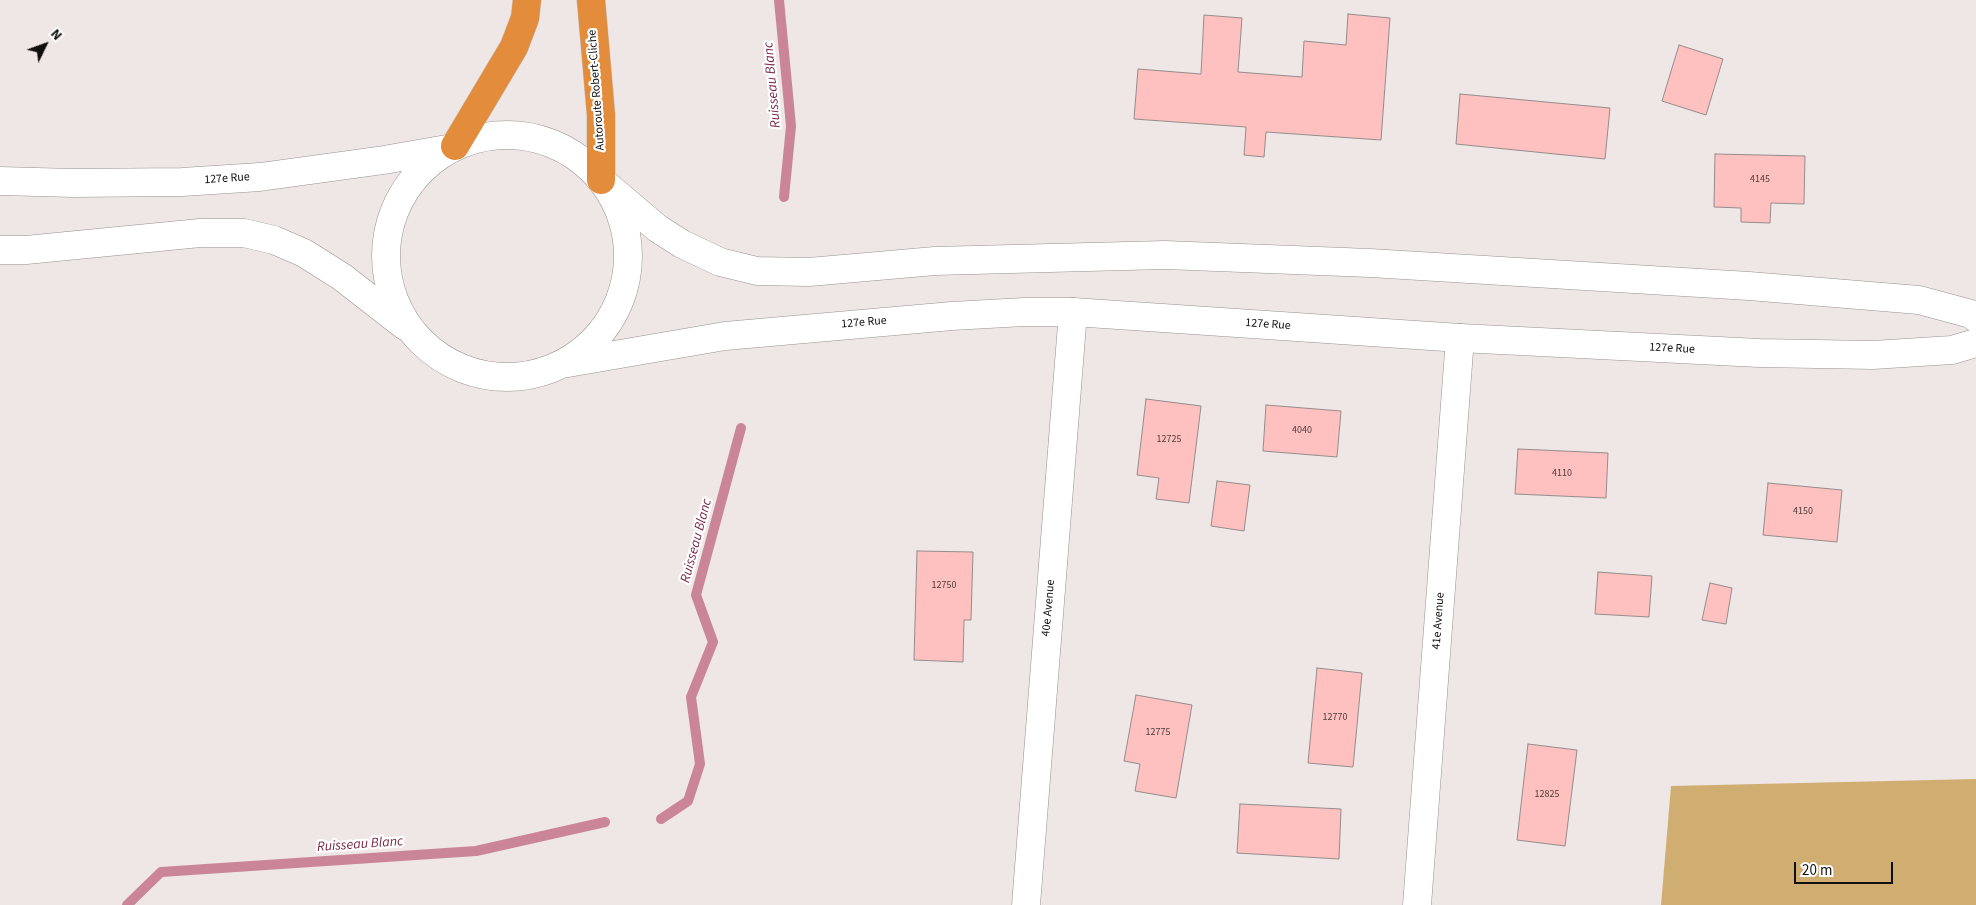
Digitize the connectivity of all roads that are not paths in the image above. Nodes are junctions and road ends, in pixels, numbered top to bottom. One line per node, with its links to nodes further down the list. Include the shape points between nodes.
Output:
1 (528, 0): 3 (highway, via 526,18 514,47)
2 (590, 0): 5 (highway, Autoroute Robert-Cliche, via 601,115)
3 (453, 147): 4 (main road, 127e Rue, via 260,177 162,182); 5 (main road, via 481,137 507,134 534,138 560,146); 9 (main road, via 428,163 410,183 396,207 388,232 386,259 390,286 400,311)
4 (0, 180)
5 (603, 181): 8 (main road, via 657,228 682,244 720,262 757,271 808,272 935,261 1165,255 1370,263 1749,286 1919,300); 12 (main road, via 621,214 628,248 625,284 612,316 591,344)
6 (0, 250): 9 (main road, via 200,232 244,233 274,240 304,253 342,277)
7 (1072, 312): 10 (main road, 127e Rue); 12 (main road, 127e Rue, via 952,316 734,335); 13 (main road, 40e Avenue)
8 (1976, 318)
9 (415, 334): 12 (main road, via 438,355 466,370 497,376 528,375)
10 (1460, 338): 11 (main road, 127e Rue, via 1759,353 1873,355 1952,350); 14 (main road, 41e Avenue)
11 (1976, 343)
12 (562, 364)
13 (1026, 905)
14 (1417, 905)

